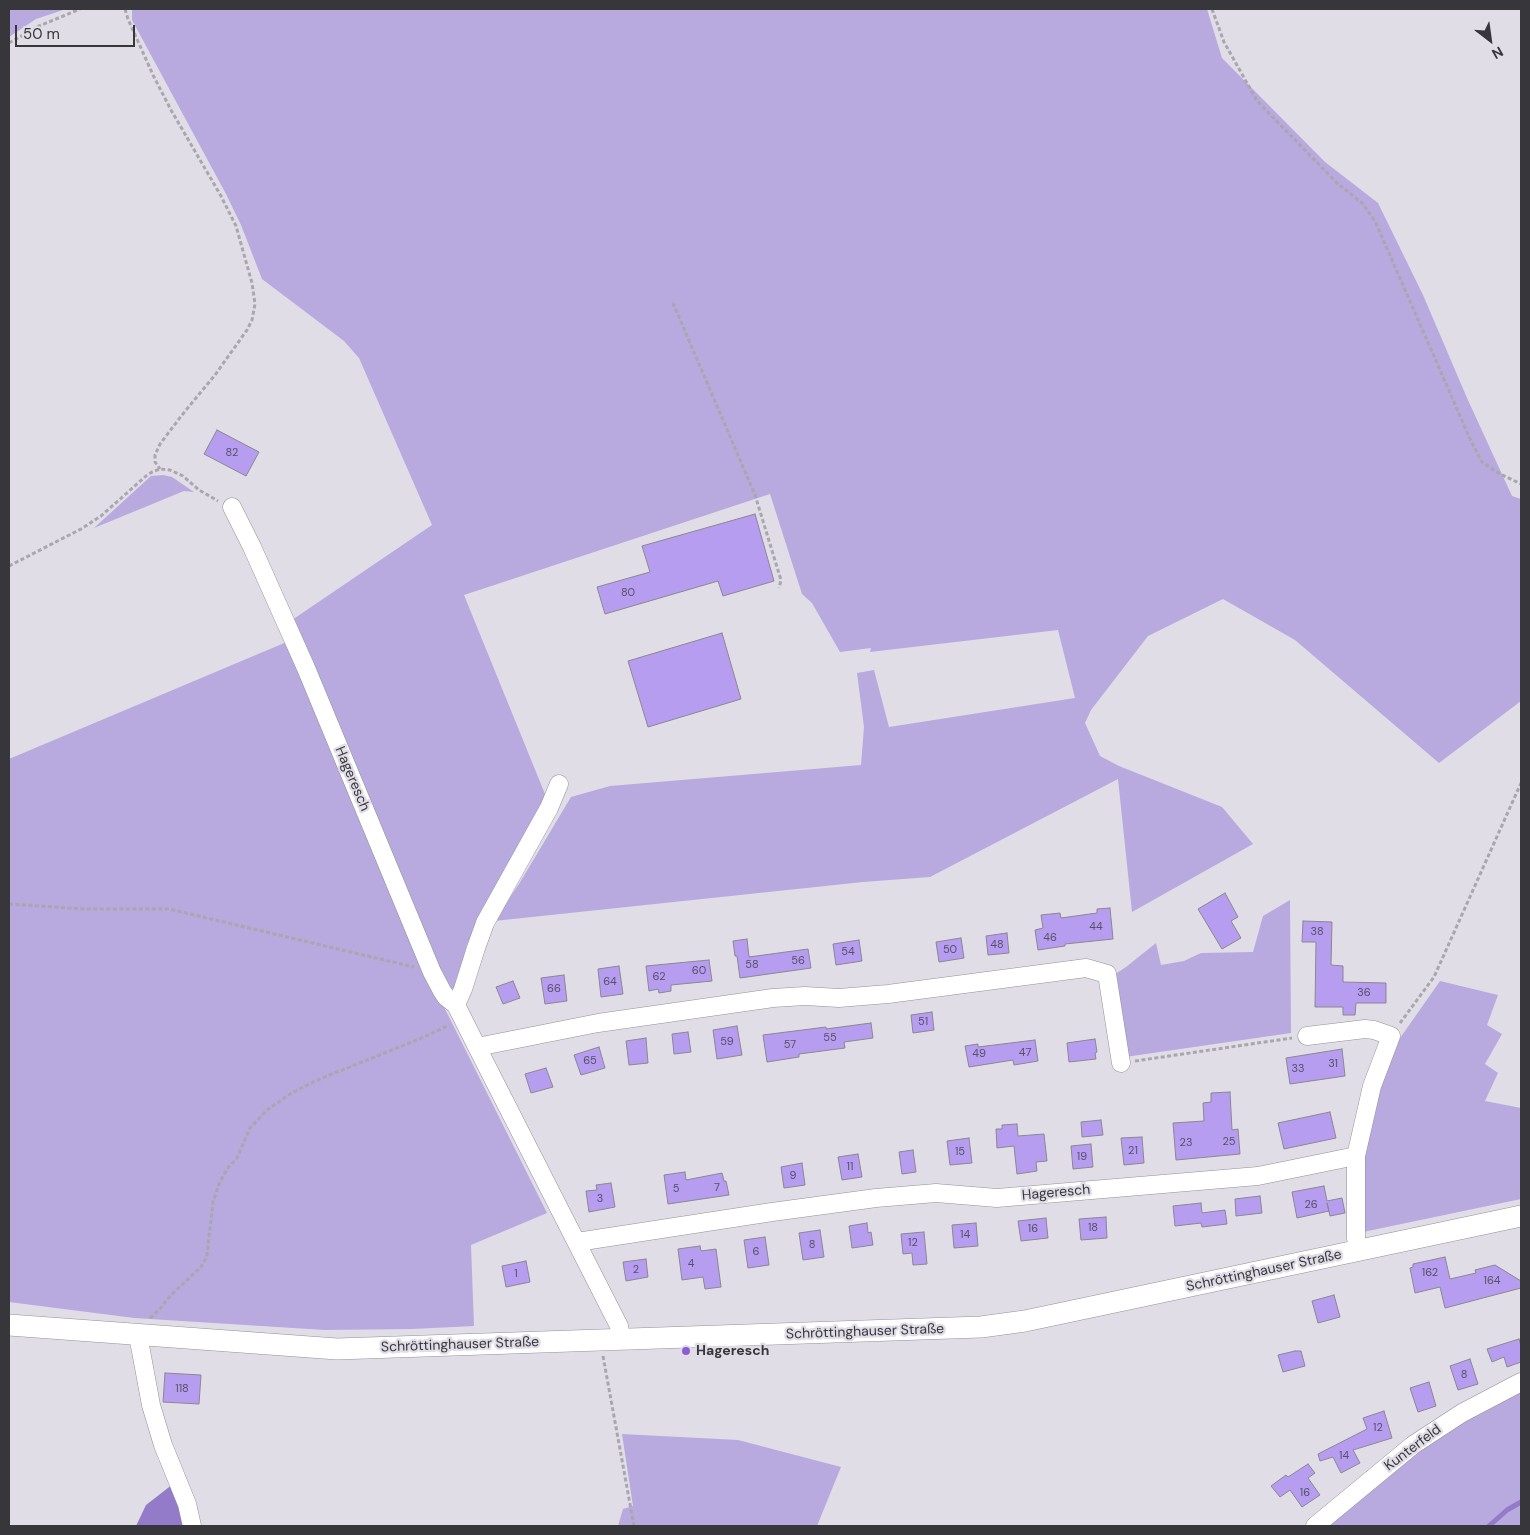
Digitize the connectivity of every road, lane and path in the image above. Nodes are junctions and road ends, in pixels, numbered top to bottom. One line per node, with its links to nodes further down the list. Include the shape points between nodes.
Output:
1 (80, 9): 4 (path)
2 (125, 9): 6 (path, via 153,75 236,226 252,283 254,304 247,330 160,444 155,462)
3 (1212, 9): 7 (path, via 1224,42 1257,100 1337,183 1362,203 1375,221 1482,462)
4 (9, 43)
5 (673, 303): 10 (path, via 755,495 781,580)
6 (160, 469): 8 (path, via 182,476 211,498); 9 (path, via 146,476 82,529)
7 (1521, 484)
8 (232, 508): 14 (street, Hageresch, via 306,668)
9 (9, 566)
10 (779, 588)
11 (1521, 783): 17 (path, via 1434,977)
12 (560, 784): 15 (street, via 485,923)
13 (9, 904): 14 (path, via 84,909 169,909)
14 (432, 972): 15 (street, Hageresch, via 446,997)
15 (459, 1011): 18 (street, Hageresch); 25 (path, via 424,1037 315,1081 266,1110 250,1128 237,1158 219,1184 204,1262 142,1325)
16 (1307, 1036): 17 (street, via 1365,1029); 19 (path)
17 (1391, 1036): 20 (street, via 1372,1086)
18 (477, 1047): 19 (street, via 598,1023 773,998 888,994 1086,968 1107,974); 22 (street, Hageresch)
19 (1121, 1063)
20 (1356, 1156): 22 (street, Hageresch, via 1249,1176 997,1198 936,1193 876,1198); 23 (street)
21 (1521, 1216): 23 (main road, Schröttinghauser Straße)
22 (577, 1242): 26 (street, Hageresch, via 619,1326)
23 (1358, 1251): 26 (main road, Schröttinghauser Straße, via 1025,1321 981,1327)
24 (9, 1325): 25 (main road, Schröttinghauser Straße)
25 (138, 1335): 27 (main road, Schröttinghauser Straße, via 337,1349); 29 (street, via 150,1405 188,1504)
26 (621, 1340): 27 (main road, Schröttinghauser Straße)
27 (600, 1341): 30 (path)
28 (1521, 1382): 31 (street, Kunterfeld, via 1462,1413 1414,1445)
29 (192, 1526)
30 (634, 1526)
31 (1314, 1526)

